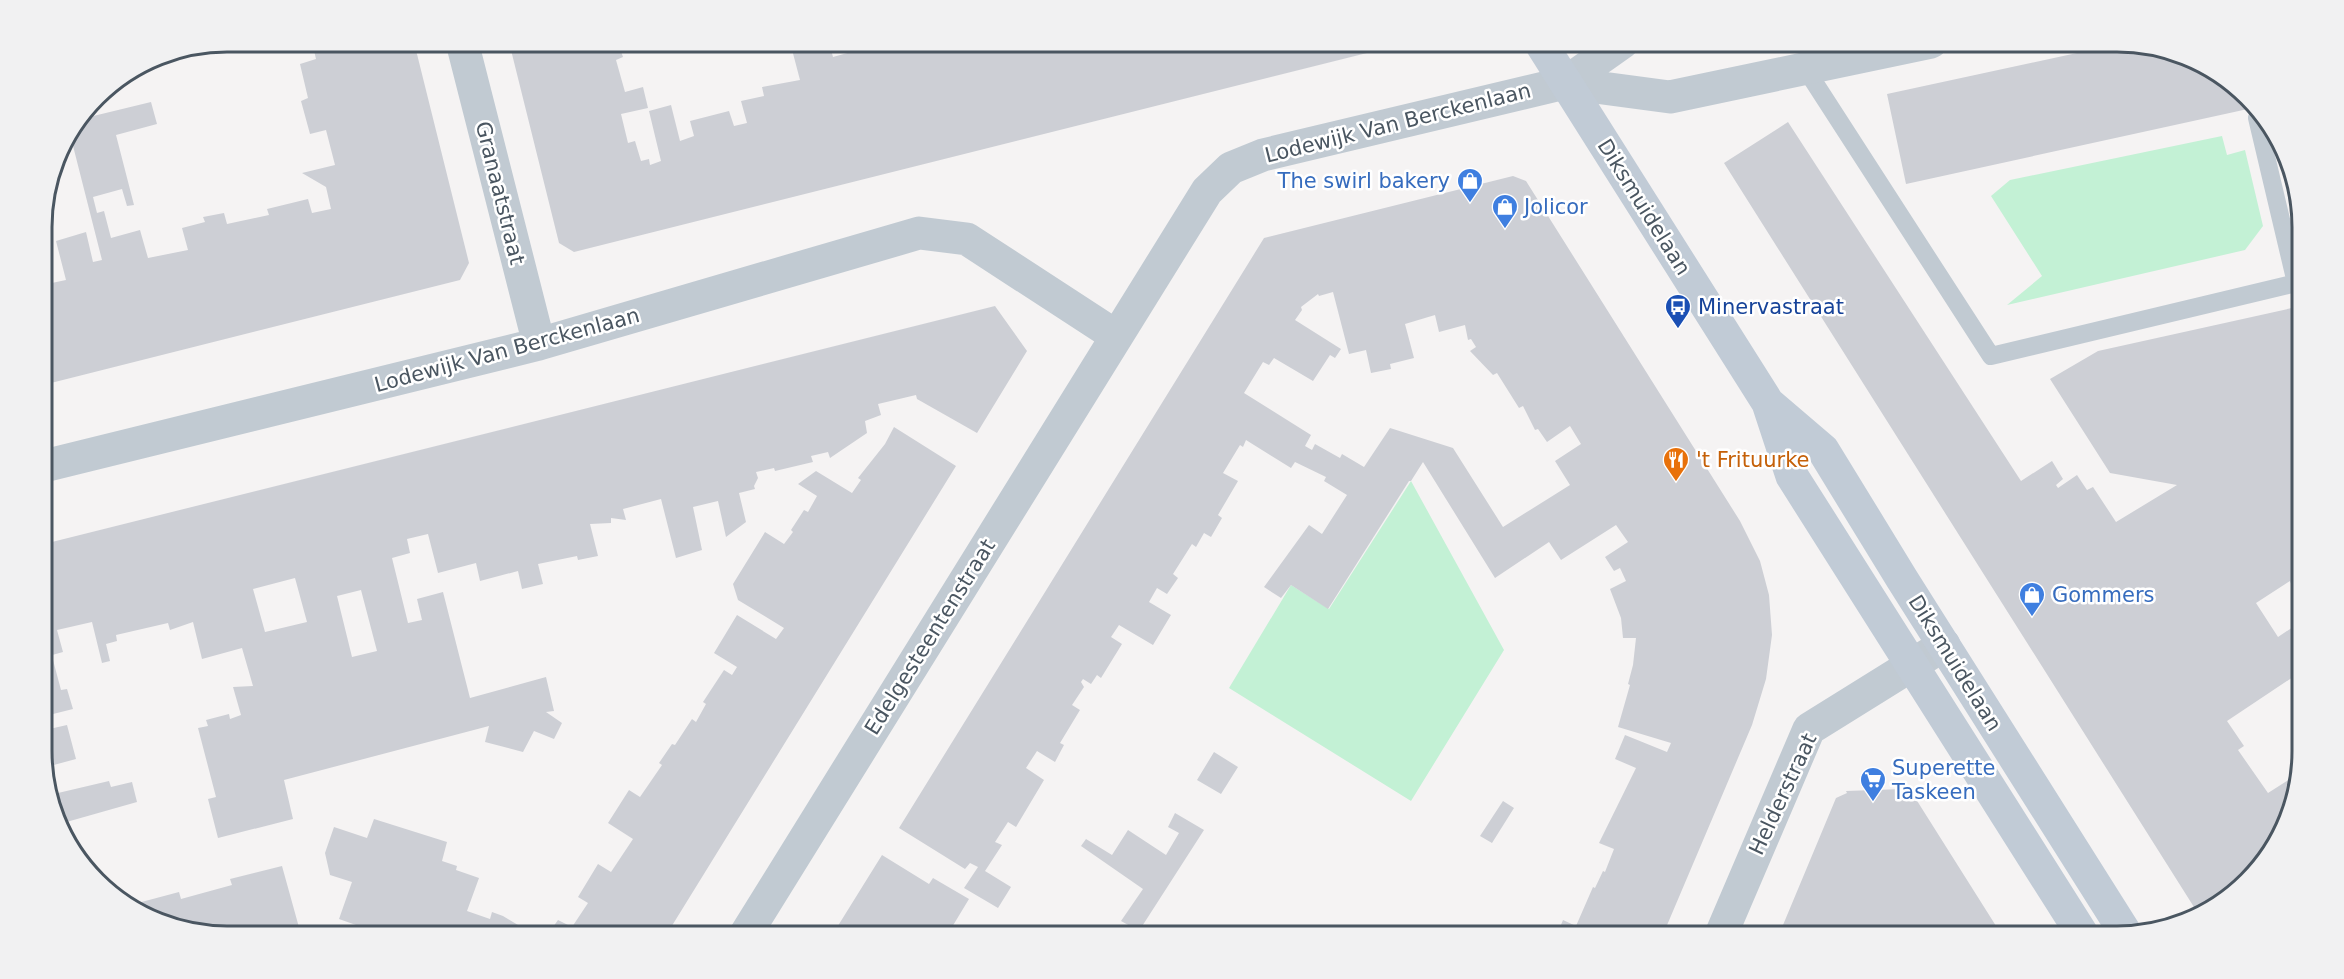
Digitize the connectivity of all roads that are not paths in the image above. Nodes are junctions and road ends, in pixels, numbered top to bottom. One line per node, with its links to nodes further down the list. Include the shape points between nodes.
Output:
1 (1546, 52): 6 (street, Diksmuidelaan)
2 (1608, 52): 6 (street, Lodewijk Van Berckenlaan)
3 (1882, 52): 5 (street, Lodewijk Van Berckenlaan)
4 (465, 53): 12 (street, Granaatstraat)
5 (1805, 68): 6 (street, Lodewijk Van Berckenlaan, via 1670,97); 10 (lane, via 1991,356)
6 (1565, 83): 8 (street, Lodewijk Van Berckenlaan, via 1263,155 1231,168); 13 (street, Diksmuidelaan)
7 (2259, 127): 9 (lane)
8 (1206, 191): 11 (street, Edelgesteentenstraat)
9 (2292, 266)
10 (2292, 284)
11 (1116, 336): 12 (street, Lodewijk Van Berckenlaan, via 967,239 919,233); 17 (street, Edelgesteentenstraat)
12 (539, 344): 14 (street, Lodewijk Van Berckenlaan)
13 (1768, 403): 15 (street, Diksmuidelaan, via 1823,450); 16 (street, Diksmuidelaan, via 1792,476)
14 (53, 464)
15 (1944, 645): 16 (street, Helderstraat); 20 (street, Diksmuidelaan)
16 (1911, 666): 18 (street, Helderstraat, via 1809,729); 19 (street, Diksmuidelaan)
17 (751, 926)
18 (1725, 926)
19 (2077, 926)
20 (2121, 926)

